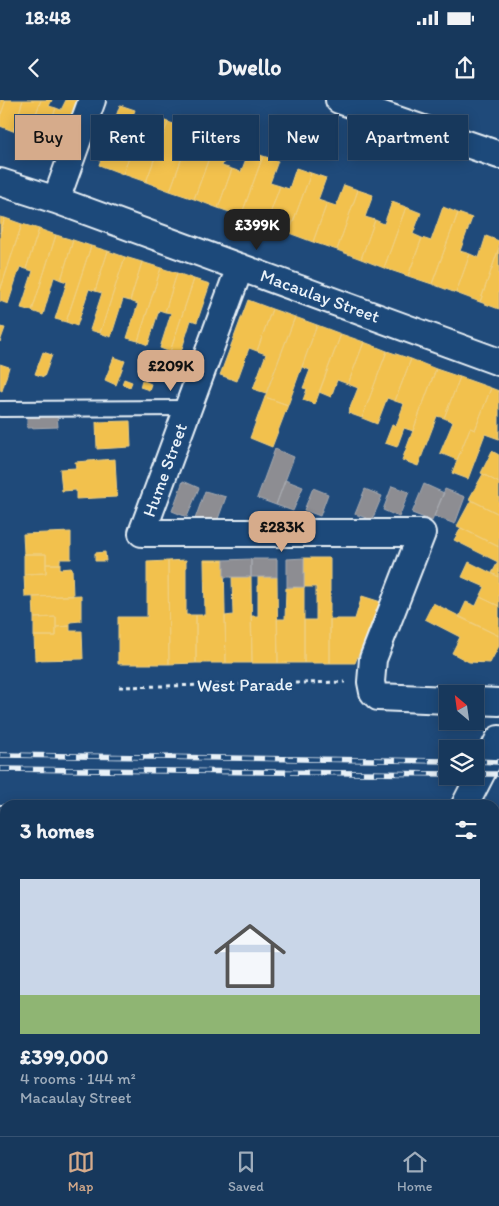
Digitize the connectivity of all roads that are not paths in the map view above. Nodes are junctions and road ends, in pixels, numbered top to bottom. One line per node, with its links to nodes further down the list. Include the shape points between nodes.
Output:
1 (92, 100): 5 (street)
2 (339, 100): 3 (street)
3 (499, 155)
4 (0, 182): 5 (street, Macaulay Street)
5 (56, 200): 6 (street, Macaulay Street)
6 (240, 267): 7 (street, Macaulay Street); 8 (street, Hume Street)
7 (499, 362)
8 (187, 408): 9 (lane); 10 (street, Hume Street, via 142,533 422,533 373,659 370,682 378,697)
9 (0, 409)
10 (439, 700)
11 (484, 701): 12 (street)
12 (499, 702)
13 (499, 739): 14 (street)
14 (468, 800)

